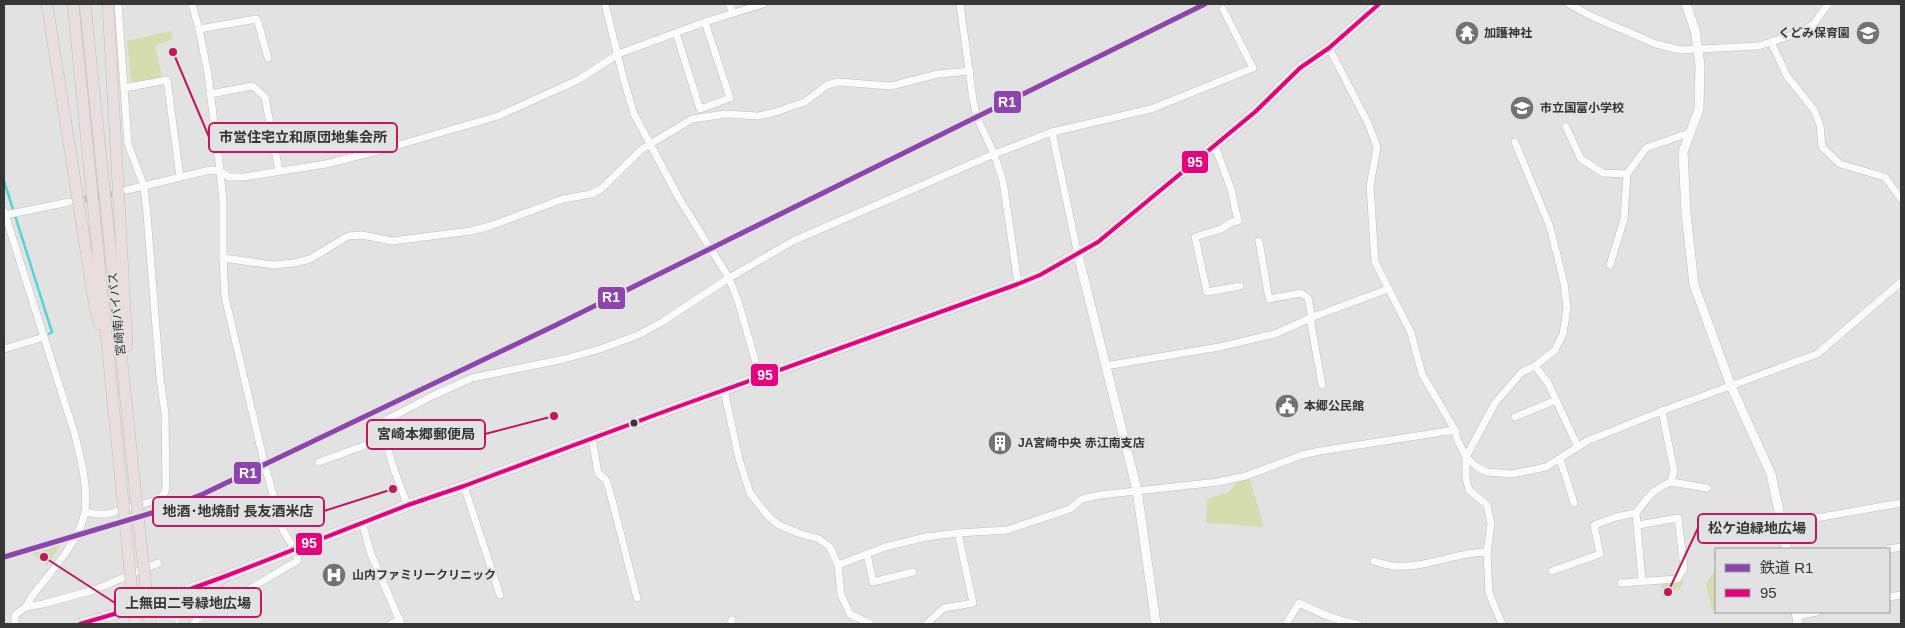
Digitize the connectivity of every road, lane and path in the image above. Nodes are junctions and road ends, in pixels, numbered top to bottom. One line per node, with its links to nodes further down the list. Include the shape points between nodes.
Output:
1 (47, 4): 61 (highway, via 94,301)
2 (73, 4): 61 (highway, 宮崎南バイパス)
3 (85, 4): 68 (highway, 宮崎南バイパス)
4 (108, 4): 68 (highway)
5 (118, 4): 26 (street)
6 (192, 4): 18 (street)
7 (605, 4): 23 (street)
8 (728, 4): 16 (street)
9 (760, 4): 16 (street)
10 (960, 4): 25 (street)
11 (1379, 4): 21 (main road)
12 (1569, 4): 22 (street, via 1656,44 1680,50)
13 (1686, 4): 22 (street)
14 (1828, 4): 20 (street, via 1814,24)
15 (1223, 9): 31 (street, via 1253,68 1152,109)
16 (733, 13): 17 (street)
17 (705, 22): 19 (street); 28 (street, via 730,98)
18 (200, 29): 24 (street, via 257,19); 27 (street)
19 (676, 34): 23 (street); 28 (street)
20 (1771, 42): 22 (street, via 1758,46); 43 (street, via 1786,76 1814,110 1820,125 1822,147 1840,164 1885,177)
21 (1329, 48): 35 (main road, via 1300,68); 54 (street, via 1378,148 1370,186 1374,262)
22 (1699, 50): 32 (street, via 1699,109)
23 (618, 54): 34 (street, via 634,114); 38 (street, via 578,80 498,116 326,164)
24 (268, 58)
25 (970, 71): 29 (street, via 938,74 891,86 838,82 827,85 805,102 772,114 726,114); 36 (street, via 977,117)
26 (124, 88): 40 (street, via 167,80); 41 (street, via 128,144)
27 (210, 94): 37 (street); 38 (street, via 253,86 265,97)
28 (700, 109): 29 (street)
29 (702, 118): 34 (street, via 692,119)
30 (1566, 127): 39 (street, via 1581,159 1603,173)
31 (1052, 132): 36 (street); 47 (street)
32 (1688, 133): 39 (street, via 1646,148); 63 (street, via 1683,152 1684,181 1694,285)
33 (1515, 142): 59 (street, via 1550,226 1567,308 1563,334 1555,350)
34 (649, 143): 48 (street, via 601,189 591,194 563,198 490,226 392,241 362,235 348,236 310,259 294,263 273,265); 50 (street)
35 (1214, 146): 47 (main road); 53 (street, via 1231,190 1238,221 1195,237 1207,292)
36 (994, 154): 50 (street, via 793,241); 52 (street, via 1003,181)
37 (220, 171): 38 (street, via 229,177 244,177); 40 (street); 48 (street)
38 (279, 171)
39 (1627, 174): 49 (street, via 1624,219)
40 (180, 177): 41 (street)
41 (144, 186): 42 (street); 83 (street, via 165,413 166,489 153,501 108,514)
42 (127, 190)
43 (1901, 199)
44 (69, 202): 45 (street)
45 (4, 213): 56 (street)
46 (1259, 241): 55 (street, via 1269,299 1301,293 1308,298)
47 (1078, 255): 52 (main road); 58 (street)
48 (223, 258): 90 (street, via 226,297 265,466 283,530)
49 (1610, 266)
50 (728, 278): 60 (street); 70 (street, via 638,335 600,350 472,378 432,396 384,421)
51 (1901, 282): 63 (street, via 1817,354)
52 (1018, 284): 60 (main road)
53 (1240, 286)
54 (1388, 290): 55 (street); 69 (street, via 1411,333 1422,374)
55 (1311, 318): 58 (street, via 1274,334 1219,347); 62 (street)
56 (44, 337): 57 (street); 83 (street, via 80,454)
57 (4, 349)
58 (1105, 366): 79 (street)
59 (1535, 366): 65 (street); 73 (street, via 1522,372 1495,403)
60 (760, 377): 64 (main road)
61 (111, 379): 109 (highway, 宮崎南バイパス, bridge)
62 (1322, 384)
63 (1731, 386): 66 (street); 86 (street, via 1771,474)
64 (724, 390): 71 (main road); 95 (street, via 750,493 779,525 826,543 834,552)
65 (1556, 400): 67 (street); 72 (street)
66 (1662, 410): 72 (street); 76 (street, via 1674,471)
67 (1515, 417)
68 (128, 423): 112 (highway, 宮崎南バイパス, bridge)
69 (1455, 430): 73 (street); 79 (street, via 1320,451 1218,482)
70 (385, 438): 75 (street); 82 (street, via 392,469)
71 (592, 438): 77 (main road); 102 (street, via 598,473 606,480 610,492)
72 (1578, 447): 74 (street)
73 (1466, 457): 74 (street, via 1477,467 1499,474 1526,472); 91 (street, via 1466,478 1470,490 1487,505 1490,524)
74 (1560, 459): 81 (street)
75 (319, 462)
76 (1671, 482): 78 (street); 84 (street, via 1652,492)
77 (464, 486): 82 (main road); 101 (street)
78 (1707, 488)
79 (1137, 490): 88 (street, via 1082,499 1070,509 1007,530); 118 (street)
80 (1901, 502): 86 (street)
81 (1574, 503)
82 (408, 504): 85 (main road)
83 (85, 512): 104 (street, via 76,536)
84 (1636, 513): 87 (street); 96 (street, via 1594,525 1600,554)
85 (362, 522): 90 (main road); 108 (street, via 371,554)
86 (1782, 524): 89 (street)
87 (1638, 525): 99 (street); 99 (street, via 1678,518 1684,568 1677,579)
88 (958, 532): 92 (street, via 926,537); 117 (street, via 973,603 944,608)
89 (1787, 548)
90 (293, 549): 98 (main road); 114 (street, via 298,555 297,561 208,609)
91 (1487, 552): 93 (street, via 1407,565 1393,566); 121 (street, via 1489,593)
92 (867, 554): 95 (street); 97 (street, via 873,582)
93 (1374, 561)
94 (158, 563): 104 (street, via 94,590)
95 (838, 565): 116 (street, via 841,596 850,614)
96 (1552, 571)
97 (913, 572)
98 (226, 576): 103 (main road); 113 (highway, via 190,601 182,614)
99 (1642, 581): 100 (street)
100 (1621, 583)
101 (500, 595)
102 (636, 598)
103 (154, 602): 107 (main road); 113 (street, via 175,614)
104 (26, 606): 110 (street, via 15,614)
105 (1813, 613): 106 (street)
106 (1797, 617)
107 (100, 621): 111 (main road)
108 (401, 622): 115 (street)
109 (135, 623)
110 (15, 624)
111 (80, 624)
112 (150, 624)
113 (182, 624)
114 (194, 624)
115 (390, 624)
116 (870, 624)
117 (926, 624)
118 (1156, 624)
119 (1286, 624): 120 (street, via 1299,603 1343,622)
120 (1358, 624)
121 (1502, 624)

